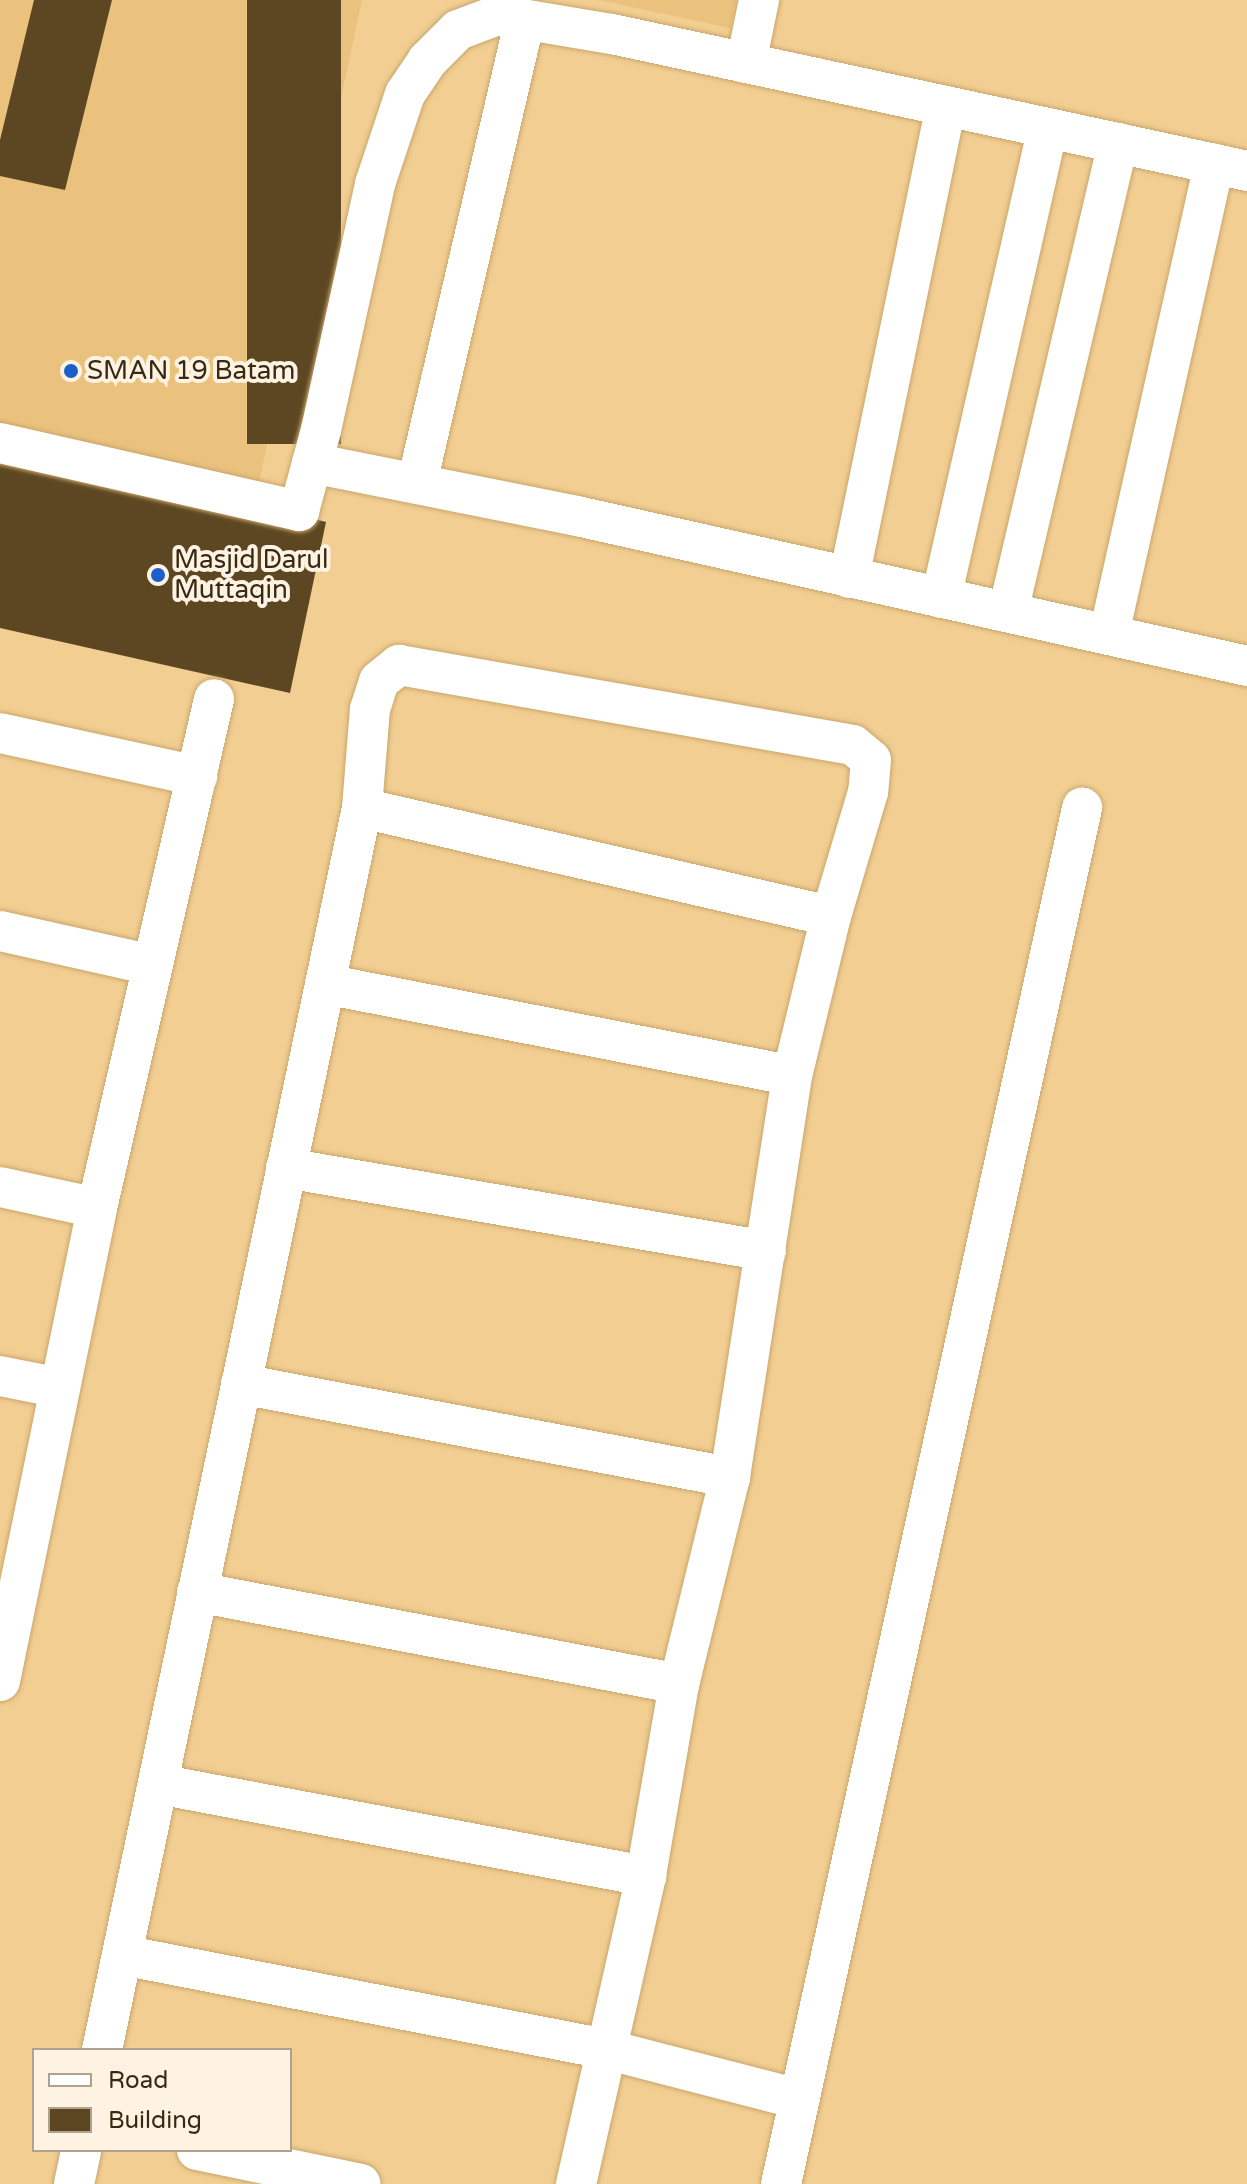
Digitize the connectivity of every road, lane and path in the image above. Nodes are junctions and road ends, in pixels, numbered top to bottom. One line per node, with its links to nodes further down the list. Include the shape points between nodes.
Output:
1 (759, 0): 3 (street)
2 (525, 20): 3 (street); 9 (street, via 498,15 458,30 427,61 405,94 375,184); 10 (street)
3 (749, 52): 4 (street)
4 (946, 106): 5 (street); 11 (street)
5 (1048, 128): 6 (street); 12 (street)
6 (1118, 143): 7 (street); 13 (street)
7 (1230, 167): 14 (street)
8 (0, 443): 9 (street, via 296,512)
9 (312, 463): 10 (street)
10 (417, 483): 11 (street)
11 (849, 578): 12 (street)
12 (941, 598): 13 (street)
13 (1008, 612): 14 (street)
14 (1109, 634): 15 (street)
15 (1247, 666)
16 (214, 699): 18 (street)
17 (0, 733): 18 (street)
18 (197, 776): 23 (street)
19 (362, 808): 21 (street); 21 (street, via 370,709 379,681 399,665 853,745 871,760 868,792); 24 (street)
20 (1082, 808): 43 (street)
21 (831, 916): 25 (street)
22 (0, 931): 23 (street)
23 (152, 965): 28 (street)
24 (325, 984): 25 (street); 26 (street)
25 (792, 1076): 29 (street)
26 (286, 1168): 29 (street); 31 (street)
27 (0, 1187): 28 (street)
28 (97, 1208): 32 (street)
29 (766, 1251): 33 (street)
30 (0, 1376): 32 (street)
31 (241, 1384): 33 (street); 35 (street)
32 (60, 1388): 34 (street)
33 (730, 1477): 37 (street)
34 (11, 1570): 36 (street)
35 (197, 1592): 37 (street); 38 (street)
36 (0, 1681)
37 (679, 1684): 39 (street)
38 (158, 1784): 39 (street); 40 (street)
39 (646, 1876): 42 (street)
40 (122, 1955): 41 (street); 42 (street)
41 (102, 2048)
42 (609, 2050): 43 (street); 48 (street)
43 (799, 2099): 49 (street)
44 (81, 2152): 46 (street)
45 (207, 2152): 47 (street)
46 (74, 2184)
47 (361, 2184)
48 (576, 2184)
49 (781, 2184)

